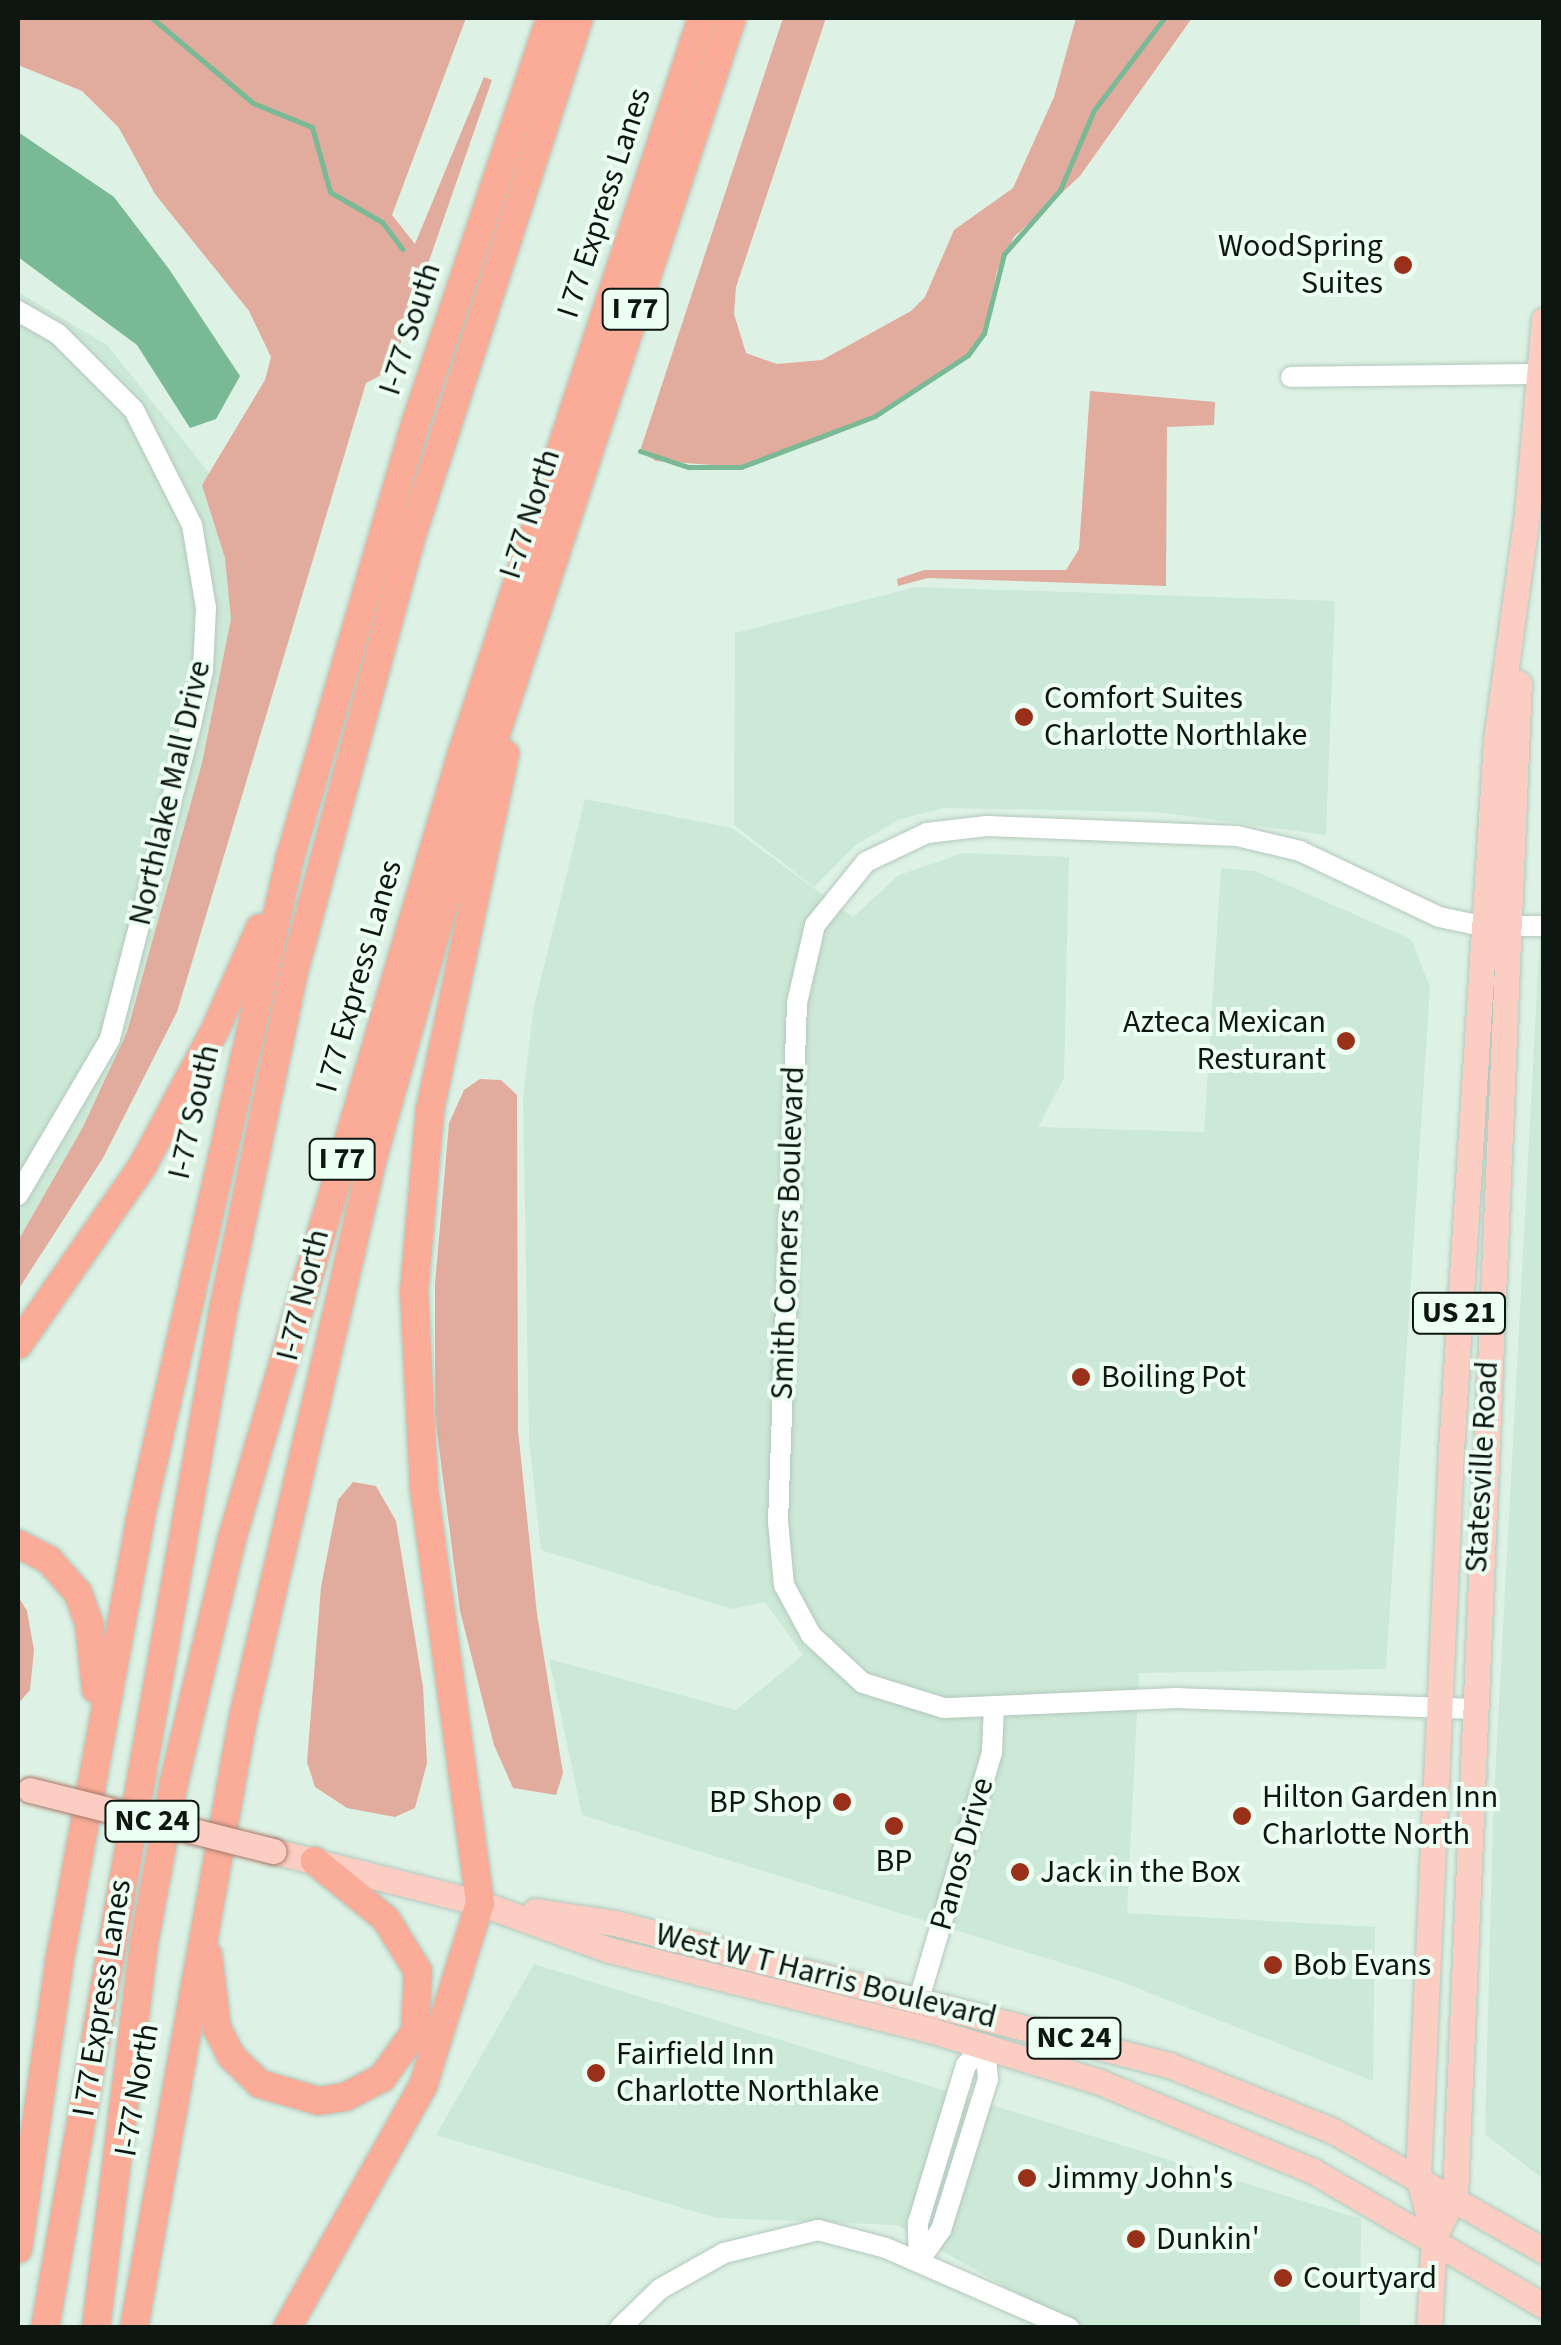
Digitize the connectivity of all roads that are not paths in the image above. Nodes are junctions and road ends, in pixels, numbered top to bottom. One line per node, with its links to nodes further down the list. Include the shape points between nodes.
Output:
1 (550, 18): 10 (highway, I-77 South, via 415,425)
2 (580, 18): 37 (highway, I 77 Express Lanes / I 77, via 410,541 293,975 217,1342)
3 (702, 18): 38 (highway, I 77 Express Lanes / I 77, via 467,735 232,1538 178,1765 144,1948)
4 (732, 18): 9 (highway, I-77 North / I 77)
5 (18, 311): 13 (street, Northlake Mall Drive, via 58,334 134,410 192,525 206,608 199,690 110,1040)
6 (1544, 320): 7 (main road, Statesville Road / US 21)
7 (1542, 374): 8 (street); 12 (main road, Statesville Road / US 21, via 1496,740)
8 (1291, 377)
9 (539, 601): 26 (highway, via 448,1015 415,1241 418,1435); 27 (highway, I-77 North / I 77, via 446,890 364,1195 278,1555)
10 (290, 858): 14 (highway, via 166,1125 98,1236); 23 (highway, I-77 South, via 162,1409)
11 (1544, 926): 12 (street, Smith Corners Boulevard)
12 (1494, 927): 15 (main road, Statesville Road / US 21); 17 (main road, Statesville Road / US 21); 20 (street, Smith Corners Boulevard, via 1395,899 1300,851 1237,836 987,826 898,843 843,884 815,925 803,963 794,1052 778,1522 784,1585 811,1636 864,1683 944,1708)
13 (18, 1196)
14 (18, 1345)
15 (1451, 1450): 16 (main road, Statesville Road / US 21); 17 (main road, via 1468,1457 1468,1499)
16 (1449, 1484): 19 (main road, via 1464,1542 1464,1576); 21 (main road, Statesville Road / US 21)
17 (1478, 1524): 19 (main road, Statesville Road / US 21)
18 (18, 1544): 23 (highway, via 60,1569 84,1608 95,1659)
19 (1476, 1584): 22 (main road, Statesville Road / US 21)
20 (994, 1707): 21 (street, Smith Corners Boulevard, via 1176,1698); 28 (street, Panos Drive, via 992,1752)
21 (1436, 1708): 22 (street, Smith Corners Boulevard); 30 (main road, Statesville Road / US 21)
22 (1474, 1709): 31 (main road, Statesville Road / US 21)
23 (98, 1740): 33 (highway, I-77 South)
24 (24, 1788): 25 (main road, West W T Harris Boulevard / NC 24, bridge)
25 (315, 1862): 26 (main road, West W T Harris Boulevard / NC 24); 27 (highway, via 395,1929 420,1986 415,2032 402,2057 382,2078 345,2097 283,2096 231,2056 213,2013)
26 (480, 1903): 28 (main road, West W T Harris Boulevard / NC 24, via 616,1923); 29 (main road, West W T Harris Boulevard / NC 24, via 608,1950); 40 (highway, via 423,2086)
27 (206, 1905): 39 (highway, I-77 North / I 77)
28 (919, 1999): 30 (main road, West W T Harris Boulevard / NC 24, via 1183,2070 1282,2107)
29 (985, 2046): 32 (main road, West W T Harris Boulevard / NC 24, via 1228,2132); 35 (street, via 988,2079 942,2230)
30 (1418, 2175): 31 (main road, West W T Harris Boulevard / NC 24); 32 (main road, Statesville Road / US 21)
31 (1454, 2195): 32 (main road, Statesville Road / US 21); 34 (main road, West W T Harris Boulevard / NC 24)
32 (1434, 2237): 36 (main road, West W T Harris Boulevard / NC 24); 43 (main road, Statesville Road / US 21)
33 (18, 2249)
34 (1544, 2250)
35 (919, 2261): 41 (street, via 843,2233 755,2240 660,2289); 42 (street)
36 (1544, 2306)
37 (45, 2328)
38 (96, 2328)
39 (134, 2328)
40 (287, 2328)
41 (620, 2328)
42 (1070, 2328)
43 (1429, 2328)

